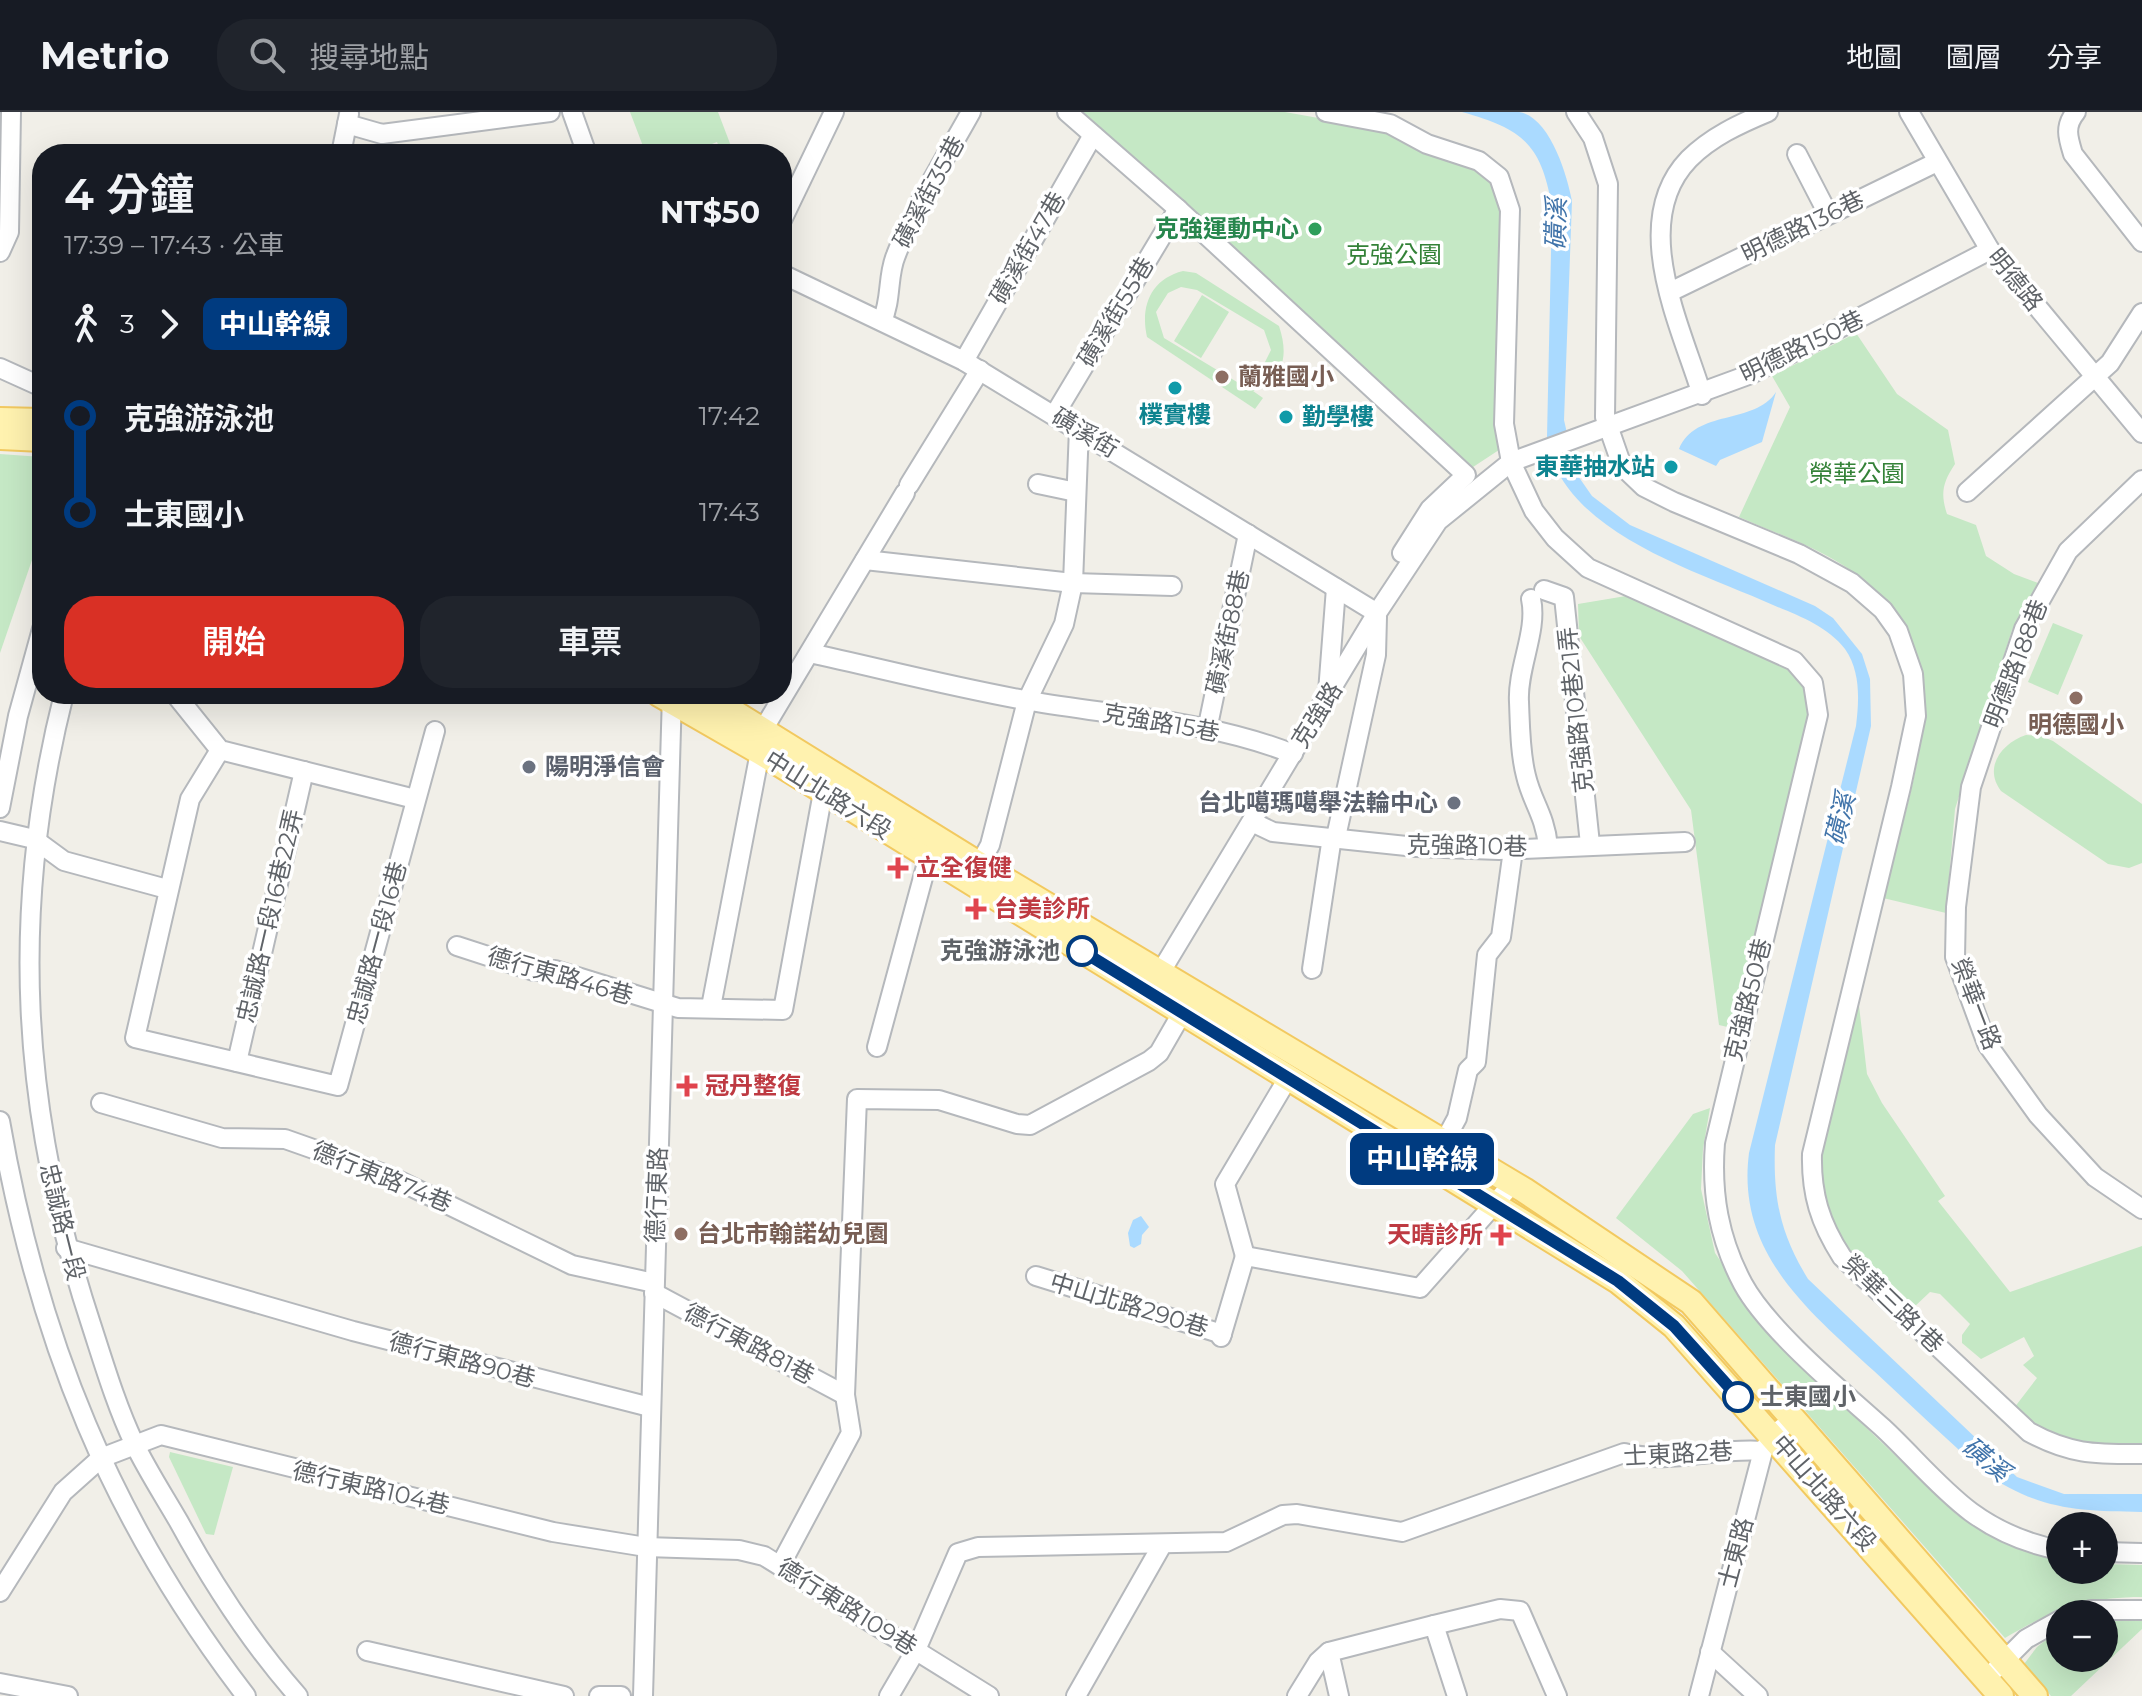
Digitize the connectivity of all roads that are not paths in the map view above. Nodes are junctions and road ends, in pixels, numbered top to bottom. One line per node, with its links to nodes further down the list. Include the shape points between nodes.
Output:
1 (11, 112): 24 (street, via 9,232)
2 (550, 112): 13 (street)
3 (572, 112): 16 (street)
4 (834, 112): 19 (street)
5 (971, 112): 28 (street, 磺溪街35巷, via 909,223 894,260 890,303)
6 (1067, 112): 14 (street)
7 (1326, 112): 42 (street, 克強路50巷, via 1390,124 1427,144 1479,161 1499,177 1510,210 1504,424)
8 (1576, 112): 38 (street, via 1593,138 1608,184)
9 (1768, 112): 26 (street, via 1726,130 1687,160 1667,195 1660,233)
10 (1909, 112): 18 (street, 明德路)
11 (2076, 112): 22 (street, via 2067,137 2073,154)
12 (348, 118): 13 (street, via 382,134); 15 (street)
13 (427, 120)
14 (1093, 135): 20 (street); 29 (street, 磺溪街47巷)
15 (343, 144)
16 (583, 144)
17 (1797, 154): 21 (street)
18 (1937, 162): 21 (street, 明德路136巷); 23 (street, 明德路)
19 (792, 199)
20 (1178, 209): 34 (street, 磺溪街55巷); 53 (street, via 1466,475 1430,509 1391,571)
21 (1828, 214): 26 (street, 明德路136巷)
22 (2142, 242)
23 (1990, 250): 31 (street, 明德路); 33 (street, 明德路150巷, via 1782,360)
24 (0, 252)
25 (792, 279): 28 (street, 磺溪街)
26 (1670, 292): 33 (street)
27 (2142, 313): 31 (street)
28 (882, 321): 29 (street, 磺溪街)
29 (972, 365): 34 (street, 磺溪街); 49 (street, 磺溪街47巷)
30 (0, 368): 32 (street)
31 (2095, 377): 39 (street, 明德路); 47 (street)
32 (32, 382)
33 (1702, 395): 38 (street, 明德路150巷)
34 (1055, 414): 37 (street, 磺溪街)
35 (0, 420): 36 (main road)
36 (32, 421)
37 (1079, 428): 46 (street); 48 (street, 磺溪街)
38 (1607, 430): 42 (street, 明德路150巷); 109 (street, 榮華三路1巷, via 1622,466 1644,487 1799,554 1852,583 1898,631 1913,674 1916,716 1812,1154 1814,1200 1826,1232 1842,1257 2029,1432 2077,1453)
39 (2142, 433)
40 (0, 437): 41 (main road)
41 (32, 439)
42 (1511, 462): 53 (street, 克強路, via 1438,521); 112 (street, 克強路50巷, via 1534,511 1588,568 1785,656 1813,683 1818,715 1715,1143 1712,1180 1728,1253 1745,1288 1775,1324 1970,1511 2021,1539)
43 (2142, 480): 71 (street, 明德路188巷, via 2068,551 2047,585 2024,629)
44 (1038, 484): 46 (street)
45 (1490, 489): 53 (street, via 1447,526 1412,583)
46 (1076, 492): 50 (street)
47 (1967, 492)
48 (1248, 534): 52 (street, 磺溪街); 65 (street, 磺溪街88巷)
49 (865, 560): 50 (street); 54 (street, 磺溪街47巷)
50 (1073, 583): 51 (street); 58 (street, via 1064,624)
51 (1172, 586)
52 (1336, 588): 53 (street, 磺溪街); 57 (street)
53 (1377, 613): 57 (street, 克強路); 77 (street, via 1376,655)
54 (810, 653): 56 (street, 磺溪街47巷); 58 (street, 克強路15巷)
55 (32, 665): 74 (street)
56 (792, 686)
57 (1328, 698): 69 (street, 克強路)
58 (1027, 701): 65 (street, 克強路15巷); 84 (street, via 990,845)
59 (62, 704): 78 (street, 忠誠路一段)
60 (183, 704): 68 (street)
61 (668, 704): 89 (street, 德行東路)
62 (685, 704): 67 (main road, 中山北路六段)
63 (717, 704): 67 (main road, 中山北路六段)
64 (782, 704): 67 (street, 磺溪街47巷)
65 (1207, 730): 69 (street, 克強路15巷)
66 (435, 731): 73 (street, 忠誠路一段16巷)
67 (762, 740): 72 (main road, 中山北路六段); 84 (main road, 中山北路六段); 90 (street)
68 (220, 750): 70 (street); 85 (street, via 190,799)
69 (1293, 754): 75 (street, 克強路)
70 (304, 771): 73 (street); 93 (street, 忠誠路一段16巷22弄)
71 (1971, 787): 100 (street, 榮華一路, via 1955,957 1987,1044 2056,1137 2095,1177)
72 (823, 792): 83 (main road, 中山北路六段); 90 (street, 德行東路46巷, via 783,1010)
73 (415, 799): 93 (street, 忠誠路一段16巷, via 338,1086)
74 (0, 808)
75 (1252, 822): 77 (street, 克強路10巷, via 1273,832); 88 (street, 克強路)
76 (0, 831): 78 (street)
77 (1334, 837): 82 (street, 克強路10巷, via 1416,847); 87 (street)
78 (34, 839): 85 (street, via 64,861); 101 (street, 忠誠路一段, via 29,970 33,1062 44,1148)
79 (1685, 842): 80 (street, 克強路10巷)
80 (1590, 844): 81 (street, 克強路10巷); 81 (street, 克強路10巷21弄, via 1564,597 1556,591 1538,594 1518,701 1526,777 1546,822)
81 (1548, 846): 82 (street, 克強路10巷)
82 (1513, 850): 97 (street, via 1501,937 1487,955 1476,1062 1468,1070 1457,1118)
83 (928, 859): 84 (main road, 中山北路六段); 92 (street)
84 (974, 874): 88 (main road, 中山北路六段)
85 (167, 889): 93 (street, via 135,1038)
86 (457, 946): 89 (street, 德行東路46巷)
87 (1312, 969)
88 (1155, 982): 91 (main road, 中山北路六段); 97 (main road, 中山北路六段)
89 (663, 1004): 90 (street, 德行東路46巷); 104 (street, 德行東路)
90 (711, 1007)
91 (1182, 1013): 94 (main road, 中山北路六段); 105 (street, via 1149,1061 1030,1125 939,1100 857,1099)
92 (877, 1047)
93 (237, 1062)
94 (1288, 1078): 99 (main road, 中山北路六段); 102 (street, via 1225,1184)
95 (101, 1103): 104 (street, 德行東路74巷, via 222,1138 285,1139 330,1154 387,1175 572,1265)
96 (0, 1121): 110 (street, 忠誠路一段, via 40,1302)
97 (1444, 1142): 98 (main road, 中山北路六段)
98 (1513, 1183): 99 (street); 107 (main road, 中山北路六段, via 1691,1302)
99 (1496, 1204): 102 (street, via 1420,1288); 107 (main road, 中山北路六段, via 1618,1281 1674,1326)
100 (2142, 1209)
101 (66, 1248): 106 (street, 德行東路90巷, via 541,1382); 108 (street, 忠誠路一段)
102 (1245, 1256): 103 (street, 中山北路290巷, via 1221,1335)
103 (1036, 1276)
104 (654, 1288): 105 (street, 德行東路81巷); 106 (street, 德行東路)
105 (845, 1395): 116 (street, via 851,1433)
106 (650, 1407): 113 (street, 德行東路)
107 (1776, 1436): 111 (street, 士東路2巷, via 1736,1449 1648,1459 1624,1453 1402,1532 1297,1514 1283,1515 1226,1542); 125 (street, 士東路); 126 (main road, 中山北路六段); 128 (main road, 中山北路六段)
108 (135, 1444): 110 (street, 德行東路104巷); 113 (street, 德行東路104巷, via 161,1435 553,1532); 132 (street, 忠誠路一段, via 233,1613)
109 (2142, 1454)
110 (101, 1458): 117 (street, 德行東路104巷, via 63,1492); 131 (street, 忠誠路一段, via 145,1550)
111 (1162, 1545): 122 (street, 士東路2巷, via 978,1547 958,1553); 139 (street)
112 (2046, 1546)
113 (646, 1547): 116 (street, 德行東路109巷, via 739,1550); 136 (street, 德行東路)
114 (2118, 1552): 115 (street)
115 (2142, 1553)
116 (781, 1564): 122 (street, 德行東路109巷)
117 (0, 1592)
118 (2118, 1608): 119 (street)
119 (2142, 1610)
120 (1434, 1625): 124 (street); 142 (street); 143 (street, via 1500,1609 1520,1611)
121 (2046, 1628): 126 (street)
122 (916, 1650): 137 (street); 138 (street, 德行東路109巷)
123 (367, 1651): 129 (street)
124 (1329, 1652): 140 (street); 141 (street)
125 (1710, 1652): 144 (street, 士東路); 145 (street)
126 (2003, 1660): 128 (street); 146 (main road, 中山北路六段)
127 (0, 1683): 130 (street)
128 (1994, 1688)
129 (516, 1690): 133 (street)
130 (68, 1696)
131 (246, 1696)
132 (298, 1696)
133 (564, 1696)
134 (599, 1696): 135 (street)
135 (621, 1696)
136 (643, 1696)
137 (889, 1696)
138 (989, 1696)
139 (1076, 1696)
140 (1297, 1696)
141 (1339, 1696)
142 (1457, 1696)
143 (1557, 1696)
144 (1699, 1696)
145 (1758, 1696)
146 (2035, 1696)

